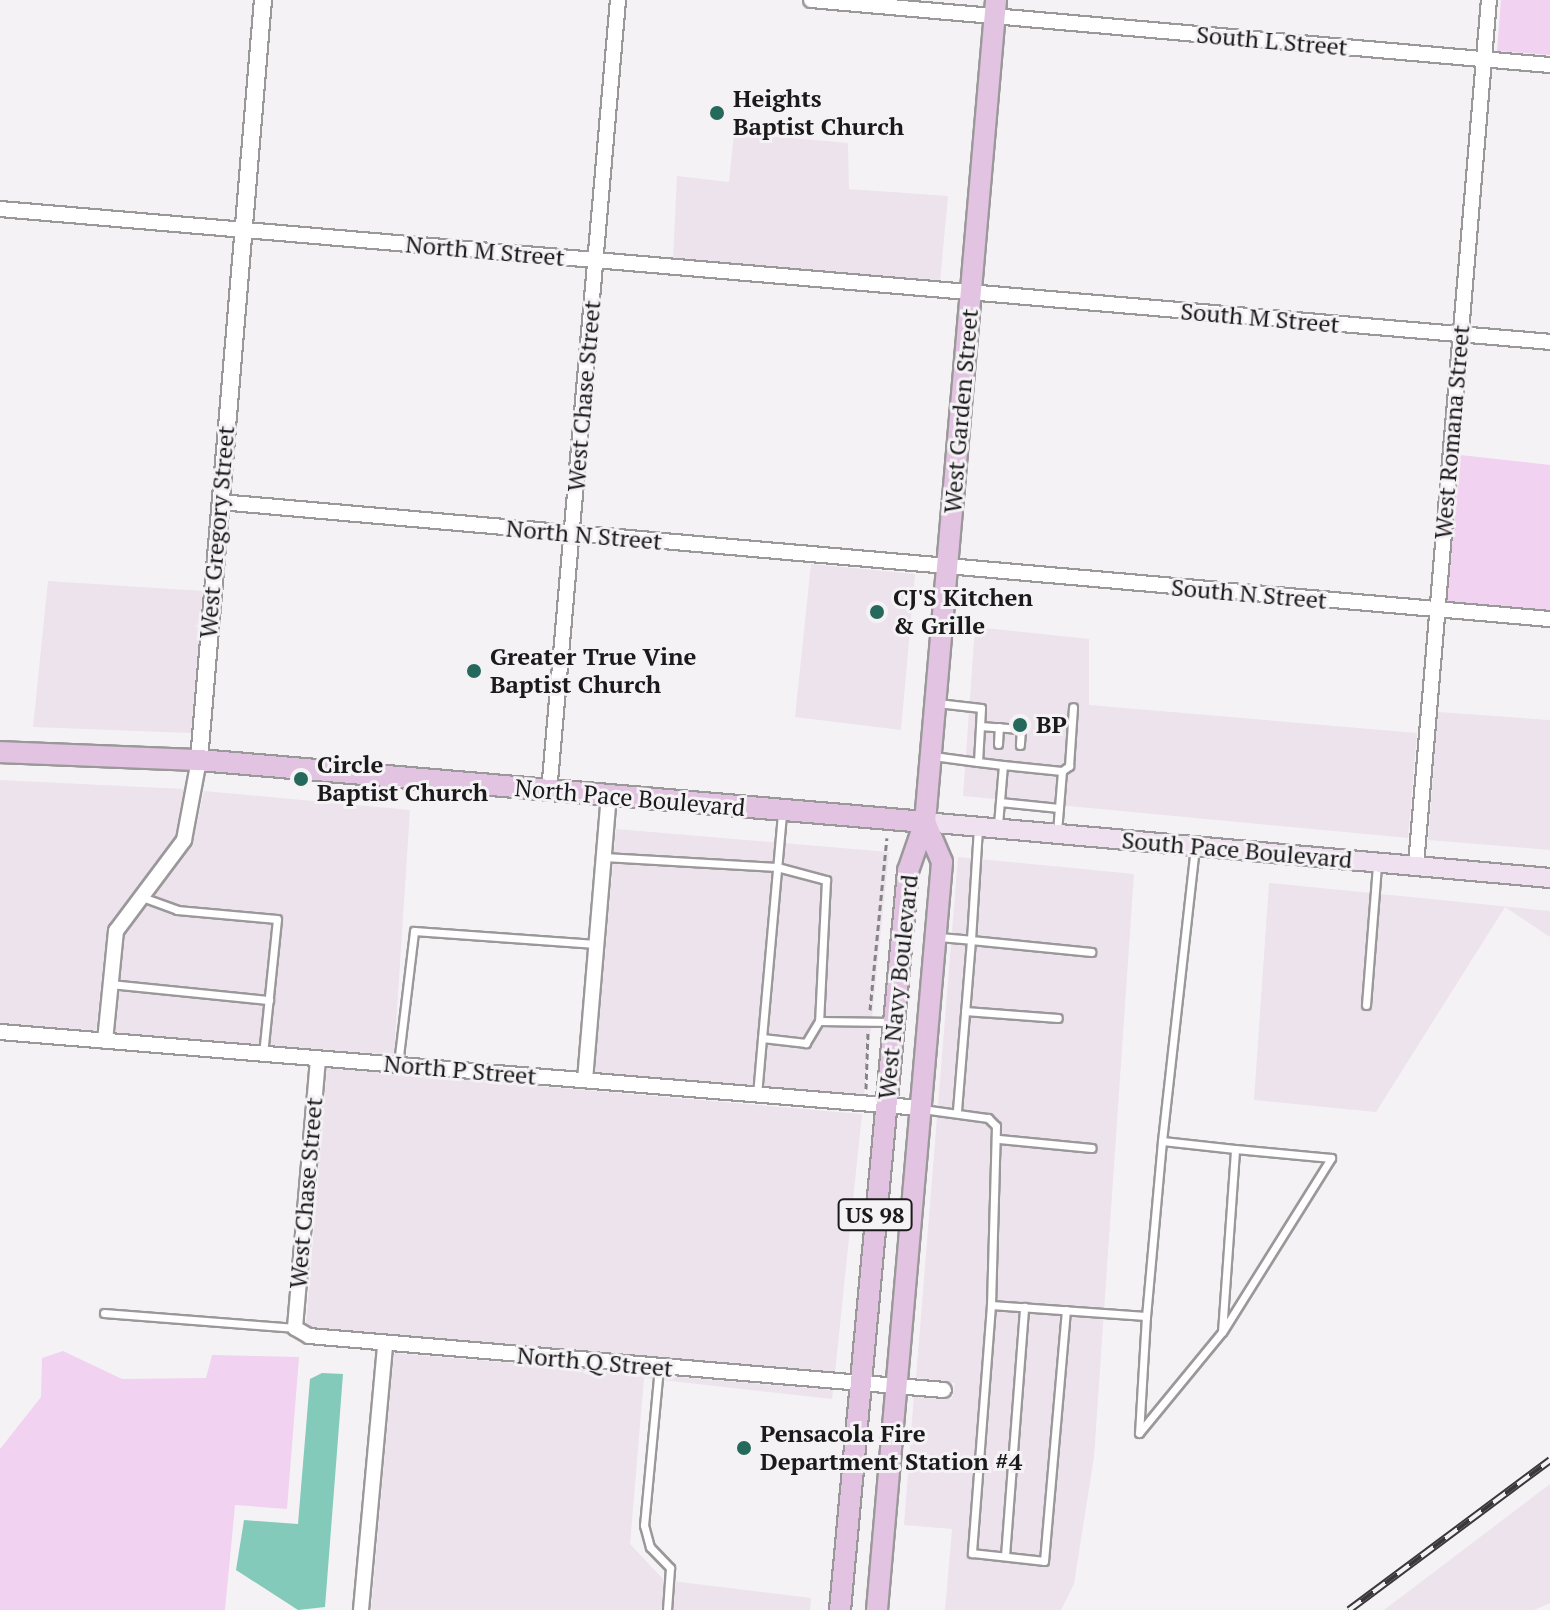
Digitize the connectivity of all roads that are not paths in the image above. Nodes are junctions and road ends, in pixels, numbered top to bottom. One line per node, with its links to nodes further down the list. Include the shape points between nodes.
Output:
1 (263, 0): 9 (street, West Gregory Street)
2 (618, 0): 10 (street, West Chase Street)
3 (811, 0): 5 (street, South L Street)
4 (1489, 0): 6 (street, West Romana Street)
5 (996, 8): 6 (street, South L Street); 11 (main road, West Garden Street)
6 (1484, 59): 7 (street, South L Street); 12 (street, West Romana Street)
7 (1550, 65)
8 (0, 209): 9 (street, North M Street)
9 (243, 230): 10 (street, North M Street); 14 (street, West Gregory Street)
10 (596, 260): 11 (street, North M Street); 15 (street, West Chase Street)
11 (971, 293): 12 (street, South M Street); 16 (main road, West Garden Street)
12 (1460, 335): 13 (street, South M Street); 17 (street, West Romana Street)
13 (1550, 342)
14 (220, 502): 15 (street, North N Street); 27 (street, West Gregory Street)
15 (572, 533): 16 (street, North N Street); 31 (street, West Chase Street)
16 (947, 568): 17 (street, South N Street); 19 (main road, West Garden Street)
17 (1436, 610): 18 (street, South N Street); 43 (street, West Romana Street)
18 (1550, 619)
19 (935, 703): 21 (lane, via 981,708); 26 (main road, West Garden Street)
20 (1073, 707): 30 (lane, via 1069,766)
21 (980, 726): 22 (lane); 28 (lane)
22 (999, 727): 23 (lane); 24 (lane, via 1021,729)
23 (998, 744)
24 (1020, 745)
25 (0, 752): 27 (main road, North Pace Boulevard)
26 (931, 756): 28 (lane); 36 (main road, West Garden Street)
27 (199, 760): 31 (main road, North Pace Boulevard); 46 (street, West Gregory Street, via 184,840)
28 (978, 762): 29 (lane)
29 (999, 763): 30 (lane); 33 (lane)
30 (1062, 771): 34 (lane)
31 (549, 792): 32 (main road, North Pace Boulevard)
32 (609, 797): 35 (main road, North Pace Boulevard); 41 (street)
33 (1000, 802): 34 (lane); 38 (lane)
34 (1059, 808): 39 (lane)
35 (783, 810): 36 (main road, North Pace Boulevard); 44 (lane)
36 (925, 822): 37 (main road, South Pace Boulevard); 47 (main road, West Navy Boulevard / US 98, via 942,862); 57 (main road, West Navy Boulevard / US 98, via 908,871)
37 (978, 828): 38 (main road, South Pace Boulevard); 48 (lane)
38 (998, 829): 39 (main road, South Pace Boulevard)
39 (1057, 834): 40 (main road, South Pace Boulevard)
40 (1196, 846): 42 (main road, South Pace Boulevard); 70 (lane)
41 (604, 857): 44 (lane); 49 (street)
42 (1377, 862): 43 (main road, South Pace Boulevard); 53 (lane)
43 (1416, 865): 45 (main road, South Pace Boulevard)
44 (777, 867): 56 (lane, via 826,880); 59 (lane)
45 (1550, 878)
46 (140, 897): 51 (street, West Gregory Street, via 116,931); 52 (lane, via 177,910 277,919)
47 (935, 937): 48 (lane); 67 (main road, West Navy Boulevard / US 98)
48 (971, 940): 50 (lane); 54 (lane)
49 (597, 944): 63 (lane, via 414,931); 64 (street)
50 (1091, 952)
51 (110, 984): 52 (lane); 60 (street, West Gregory Street)
52 (269, 1000): 61 (lane)
53 (1366, 1005)
54 (965, 1011): 55 (lane); 68 (lane)
55 (1058, 1018)
56 (819, 1021): 57 (lane); 59 (lane, via 806,1043)
57 (893, 1022): 66 (main road, West Navy Boulevard / US 98)
58 (0, 1032): 60 (street, North P Street)
59 (762, 1038): 65 (lane)
60 (105, 1041): 61 (street, North P Street)
61 (263, 1054): 62 (street, North P Street)
62 (318, 1059): 63 (street, North P Street); 78 (street, West Chase Street)
63 (398, 1064): 64 (street, North P Street)
64 (585, 1080): 65 (street, North P Street)
65 (757, 1095): 66 (street, North P Street)
66 (878, 1106): 67 (street, North P Street); 82 (main road, West Navy Boulevard / US 98)
67 (920, 1108): 68 (lane); 83 (main road, West Navy Boulevard / US 98)
68 (957, 1112): 69 (lane, via 988,1118)
69 (999, 1139): 71 (lane); 73 (lane)
70 (1162, 1141): 72 (lane); 77 (lane)
71 (1092, 1148)
72 (1235, 1149): 79 (lane); 79 (lane, via 1331,1158)
73 (991, 1305): 74 (lane); 85 (lane, via 972,1553)
74 (1024, 1307): 75 (lane); 85 (lane)
75 (1066, 1310): 77 (lane); 85 (lane, via 1044,1561)
76 (104, 1313): 78 (lane)
77 (1146, 1316): 79 (lane, via 1139,1433)
78 (295, 1328): 80 (street, North Q Street, via 309,1336)
79 (1222, 1332)
80 (385, 1344): 81 (street, North Q Street); 86 (street)
81 (659, 1367): 82 (street, North Q Street); 87 (lane, via 644,1525 650,1547 670,1568)
82 (860, 1383): 83 (street, North Q Street); 88 (main road, West Navy Boulevard / US 98)
83 (897, 1385): 84 (street, North Q Street); 89 (main road, West Navy Boulevard / US 98)
84 (944, 1390)
85 (1005, 1556)
86 (361, 1610)
87 (667, 1610)
88 (840, 1610)
89 (877, 1610)

